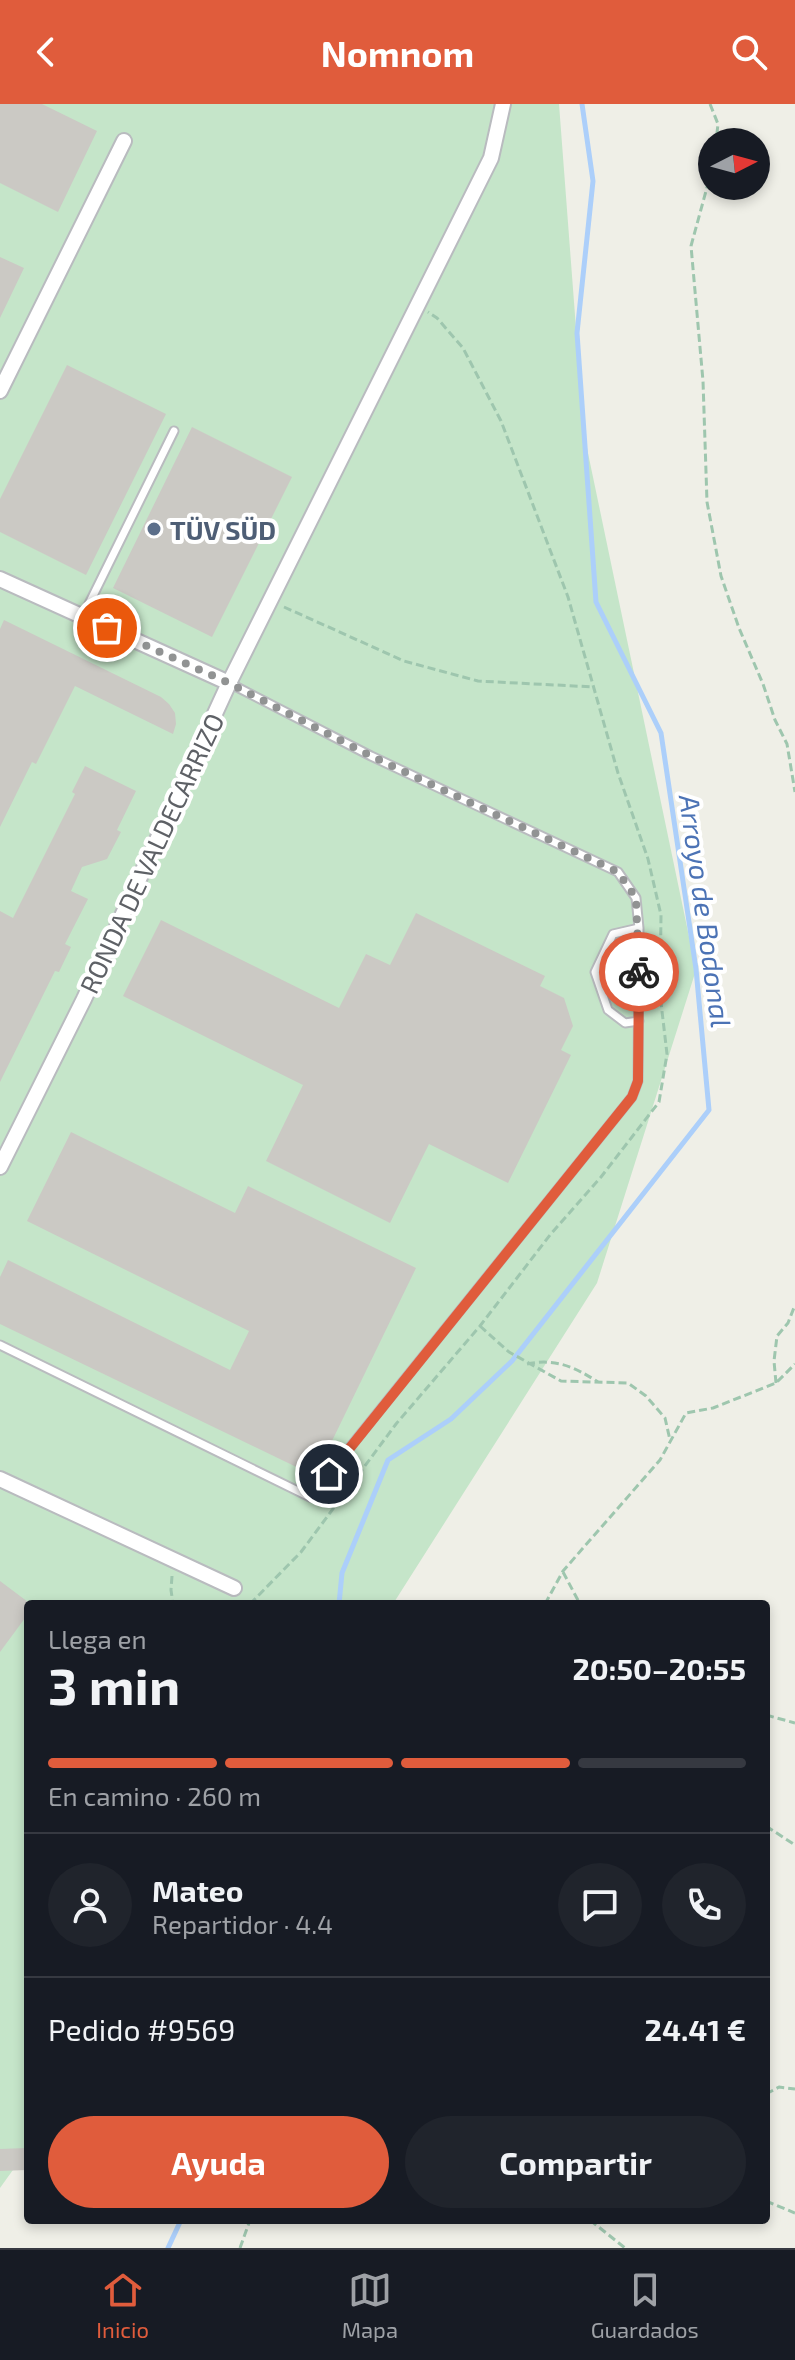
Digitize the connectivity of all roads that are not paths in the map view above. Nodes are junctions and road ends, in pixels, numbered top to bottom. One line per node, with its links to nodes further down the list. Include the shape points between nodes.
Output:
1 (503, 104): 7 (street, RONDA DE VALDECARRIZO, via 491,158)
2 (124, 141): 3 (street)
3 (0, 391)
4 (174, 431): 6 (lane)
5 (0, 579): 6 (street)
6 (83, 616): 7 (street)
7 (229, 683): 8 (lane, via 618,872 636,898); 10 (street, RONDA DE VALDECARRIZO, via 84,999)
8 (639, 928): 9 (lane); 9 (lane, via 613,934 595,972 608,1010 625,1023)
9 (639, 1021): 11 (lane, via 638,1081 632,1097 310,1497)
10 (0, 1167)
11 (0, 1345)
12 (0, 1479): 13 (street)
13 (234, 1588)

